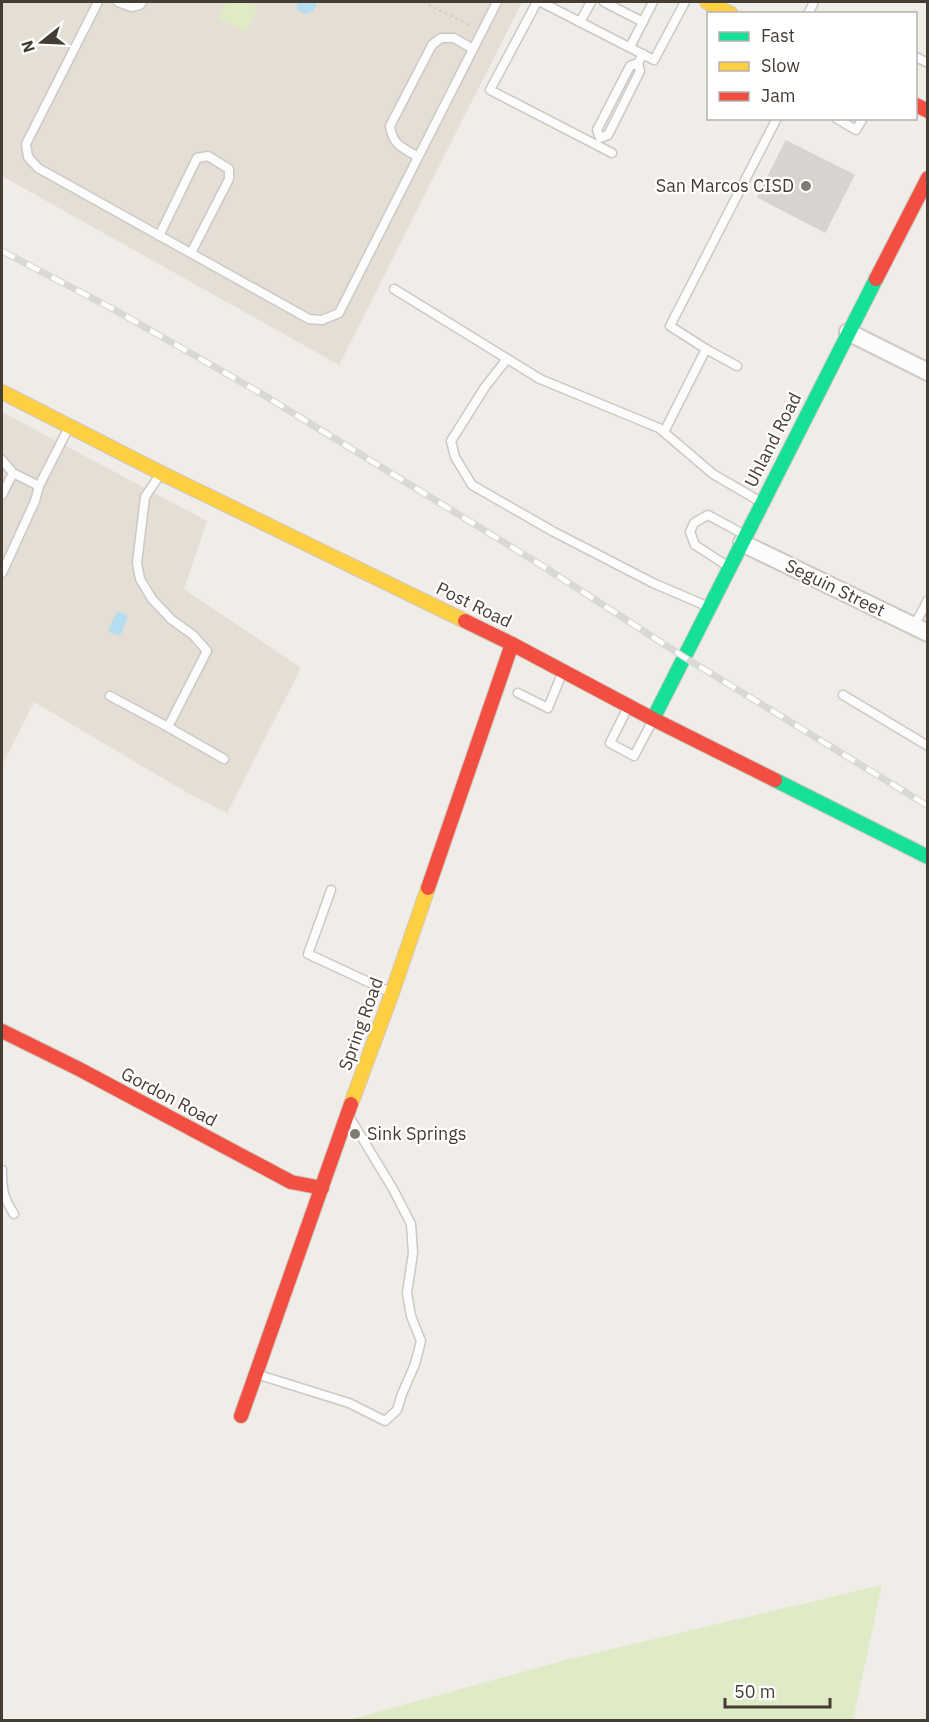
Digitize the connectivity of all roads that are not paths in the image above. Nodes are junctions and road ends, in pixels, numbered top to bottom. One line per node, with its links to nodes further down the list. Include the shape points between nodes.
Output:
1 (98, 2): 24 (lane, via 26,144 28,156 38,168)
2 (118, 2): 3 (lane, via 131,7)
3 (142, 2)
4 (497, 2): 15 (lane)
5 (539, 2): 12 (lane, via 565,9); 20 (lane, via 490,90)
6 (591, 2): 12 (lane)
7 (604, 2): 13 (lane)
8 (653, 2): 13 (lane)
9 (685, 2): 16 (lane, via 654,60)
10 (707, 2): 11 (street)
11 (727, 12)
12 (580, 22): 14 (lane)
13 (643, 22): 14 (lane)
14 (630, 47): 16 (lane)
15 (473, 49): 22 (lane); 22 (lane, via 454,38 441,38 432,45 390,126 398,145)
16 (643, 54): 20 (lane, via 638,63 630,66 597,130)
17 (776, 120): 28 (lane, via 670,326)
18 (839, 120): 19 (lane, via 856,130)
19 (862, 120)
20 (598, 142): 21 (lane)
21 (612, 153)
22 (418, 157): 25 (lane, via 339,313 322,320 309,319)
23 (927, 178): 27 (street, Uhland Road)
24 (159, 236): 25 (lane); 25 (lane, via 197,158 208,156 229,169 229,179)
25 (191, 253)
26 (394, 289): 29 (lane)
27 (848, 332): 31 (street); 40 (street, Uhland Road)
28 (706, 349): 30 (lane); 34 (lane)
29 (507, 359): 34 (lane, via 540,379); 45 (lane, via 451,441 455,457 472,485 652,583)
30 (736, 366)
31 (927, 372)
32 (2, 392): 33 (street, Post Road)
33 (69, 427): 37 (street, Post Road); 38 (lane)
34 (664, 432): 40 (lane, via 714,474)
35 (2, 460): 36 (lane)
36 (13, 473): 38 (lane); 39 (lane)
37 (161, 473): 47 (street, Post Road); 54 (lane, via 145,497 137,563 140,579 152,599 207,651)
38 (39, 486): 43 (lane)
39 (2, 495)
40 (762, 502): 41 (street, Uhland Road)
41 (744, 539): 42 (street, Uhland Road); 42 (lane, via 708,515 694,523 690,532 695,545); 46 (street, Seguin Street)
42 (730, 567): 45 (street, Uhland Road)
43 (2, 573)
44 (927, 600): 46 (lane)
45 (709, 608): 53 (street, Uhland Road)
46 (921, 630)
47 (512, 644): 48 (street, Post Road); 59 (street, Spring Road)
48 (563, 671): 49 (lane, via 548,708); 52 (street, Post Road)
49 (518, 693)
50 (843, 695): 55 (lane)
51 (110, 696): 54 (lane)
52 (628, 706): 53 (street, Post Road); 53 (lane, via 610,743 634,756)
53 (653, 719): 57 (street, Post Road)
54 (168, 728): 56 (lane)
55 (927, 746)
56 (224, 759)
57 (927, 857)
58 (331, 890): 59 (lane, via 308,954)
59 (392, 993): 61 (street, Spring Road)
60 (2, 1031): 63 (street, Gordon Road, via 291,1182)
61 (347, 1114): 63 (street, Spring Road); 65 (lane, via 411,1224 413,1252 407,1293 411,1316 422,1341 415,1364 397,1410 385,1421 349,1403)
62 (2, 1170): 64 (lane, via 3,1196)
63 (322, 1188): 65 (street, Spring Road)
64 (14, 1214)
65 (255, 1374): 66 (street, Spring Road)
66 (241, 1416)

